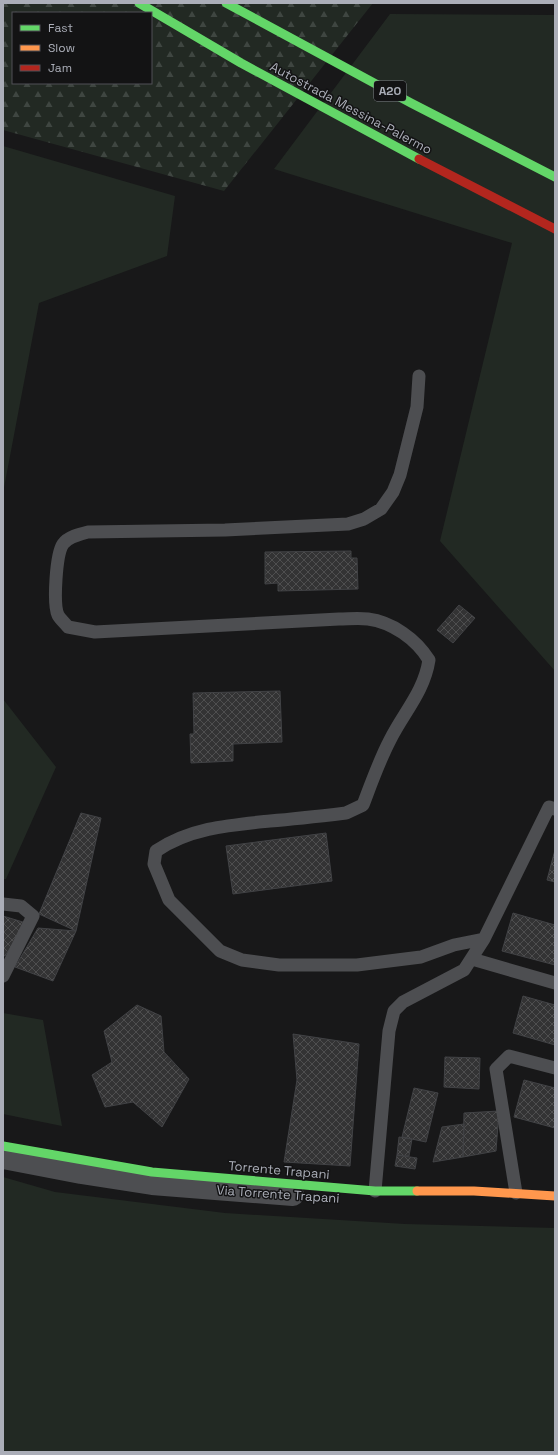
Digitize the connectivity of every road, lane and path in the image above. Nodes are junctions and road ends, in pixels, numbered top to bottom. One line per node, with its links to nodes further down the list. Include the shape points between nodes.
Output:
1 (139, 3): 4 (main road, Autostrada Messina-Palermo, via 199,40 388,144)
2 (226, 3): 3 (main road, A20)
3 (555, 177)
4 (555, 229)
5 (419, 376): 8 (lane, via 417,407 400,475 393,492 381,509 364,519 348,524 224,530 88,532 76,535 63,544 57,560 55,593 58,614 68,627 95,632 368,619 392,626 407,636 422,649 429,660 427,674 409,710 390,739 363,805 346,813 222,826 197,832 166,844 156,851 154,864 169,900 220,951 242,960 279,965 357,965 421,957 454,945)
6 (555, 809): 8 (lane, via 549,807)
7 (3, 904): 10 (lane, via 21,906 33,916)
8 (484, 939): 9 (lane)
9 (472, 959): 11 (lane); 15 (lane, via 464,970 403,1002 394,1011 389,1031)
10 (3, 976)
11 (555, 983)
12 (555, 1068): 16 (lane, via 509,1056 496,1069)
13 (3, 1146): 15 (main road, Torrente Trapani, via 152,1172)
14 (3, 1158): 18 (street, Via Torrente Trapani, via 152,1184 374,1201 482,1202)
15 (375, 1191): 16 (main road, Torrente Trapani)
16 (516, 1193): 17 (main road, Torrente Trapani)
17 (555, 1196)
18 (555, 1207)

